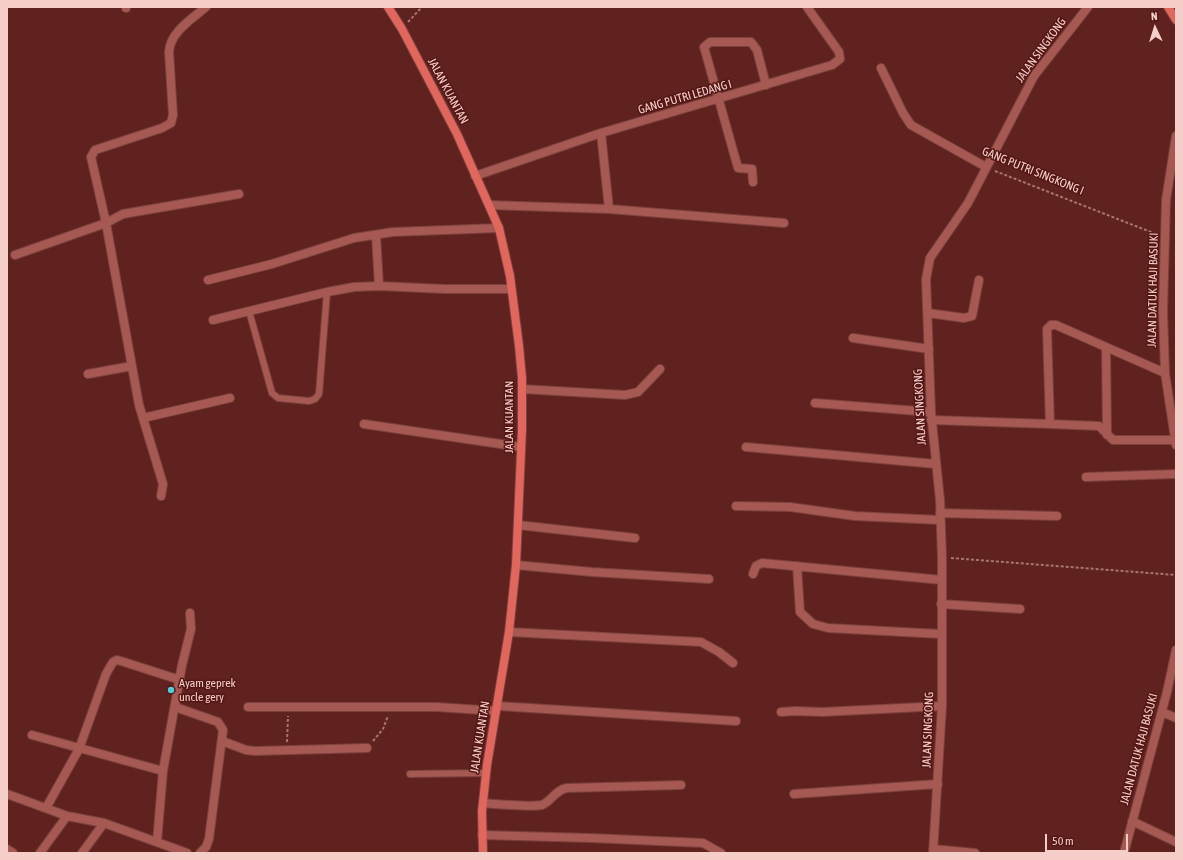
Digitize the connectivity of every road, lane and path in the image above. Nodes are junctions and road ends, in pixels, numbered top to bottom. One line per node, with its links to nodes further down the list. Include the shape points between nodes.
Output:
1 (206, 7): 20 (street, via 170,42 168,52 174,115 171,123 94,150 92,153 91,163)
2 (388, 7): 8 (street, JALAN KUANTAN)
3 (422, 7): 8 (path)
4 (807, 7): 10 (street, GANG PUTRI LEDANG I, via 839,52 840,60 832,65)
5 (1088, 7): 14 (street, JALAN SINGKONG, via 1034,76)
6 (1168, 7): 7 (street)
7 (1176, 20)
8 (402, 29): 15 (street, JALAN KUANTAN, via 457,134)
9 (880, 68): 14 (street, GANG PUTRI SINGKONG I, via 911,125)
10 (766, 85): 11 (street, GANG PUTRI LEDANG I); 11 (street, via 757,50 751,42 710,42 704,50)
11 (718, 100): 12 (street, GANG PUTRI LEDANG I); 16 (street, via 738,168 752,169)
12 (601, 133): 15 (street, GANG PUTRI LEDANG I); 19 (street)
13 (1176, 136): 24 (street, JALAN DATUK HAJI BASUKI, via 1166,200)
14 (986, 167): 24 (path, GANG PUTRI SINGKONG I); 32 (street, JALAN SINGKONG, via 968,204 930,258 926,279)
15 (475, 176): 18 (street, JALAN KUANTAN)
16 (753, 182)
17 (239, 194): 20 (street, via 133,212 116,216)
18 (489, 205): 19 (street); 22 (street, JALAN KUANTAN)
19 (609, 209): 21 (street)
20 (106, 223): 25 (street); 37 (street)
21 (784, 223)
22 (499, 228): 23 (street, via 393,232); 29 (street, JALAN KUANTAN)
23 (376, 235): 26 (street, via 354,238 272,264); 28 (street)
24 (1165, 237): 39 (street, JALAN DATUK HAJI BASUKI)
25 (15, 255)
26 (208, 280)
27 (979, 280): 32 (street, via 972,316 964,318)
28 (379, 286): 29 (street); 30 (street)
29 (511, 289): 41 (street, JALAN KUANTAN)
30 (327, 292): 31 (street); 31 (lane, via 319,394 309,401 278,398 272,393)
31 (249, 311): 33 (street)
32 (928, 313): 36 (street, JALAN SINGKONG)
33 (213, 320)
34 (853, 338): 36 (street)
35 (1106, 347): 39 (street); 47 (street, via 1056,325 1051,325 1047,329); 48 (street)
36 (929, 350): 44 (street, JALAN SINGKONG)
37 (132, 366): 40 (street); 45 (street)
38 (660, 369): 41 (street, via 638,392 625,395)
39 (1165, 373): 49 (street, JALAN DATUK HAJI BASUKI)
40 (88, 374)
41 (522, 389): 51 (street, JALAN KUANTAN)
42 (230, 398): 45 (street)
43 (815, 404): 44 (street)
44 (931, 416): 47 (street); 53 (street, JALAN SINGKONG)
45 (142, 418): 56 (street, via 163,484)
46 (364, 424): 51 (street)
47 (1050, 424): 48 (street, via 1099,426)
48 (1107, 435): 49 (street, via 1117,440)
49 (1176, 440): 50 (street, JALAN DATUK HAJI BASUKI)
50 (1176, 445)
51 (521, 447): 60 (street, JALAN KUANTAN)
52 (746, 447): 53 (street)
53 (936, 464): 58 (street, JALAN SINGKONG)
54 (1176, 474): 55 (street)
55 (1086, 477)
56 (161, 496)
57 (736, 506): 58 (street, via 790,508 855,516)
58 (940, 516): 59 (street); 62 (street, JALAN SINGKONG)
59 (1057, 516)
60 (518, 525): 61 (street); 63 (street, JALAN KUANTAN)
61 (635, 538)
62 (942, 558): 66 (path); 68 (street, JALAN SINGKONG)
63 (516, 565): 67 (street); 72 (street, JALAN KUANTAN)
64 (797, 566): 65 (street, via 762,563 756,566); 68 (street); 73 (street, via 800,612 813,624 828,628)
65 (754, 574)
66 (1176, 575)
67 (709, 579)
68 (942, 580): 69 (street, JALAN SINGKONG)
69 (941, 604): 70 (street); 73 (street, JALAN SINGKONG)
70 (1020, 609)
71 (190, 613): 76 (street, via 191,629)
72 (510, 632): 75 (street, via 701,642); 82 (street, JALAN KUANTAN)
73 (941, 634): 77 (street, JALAN SINGKONG)
74 (1176, 650): 84 (street, JALAN DATUK HAJI BASUKI)
75 (733, 663)
76 (180, 680): 78 (street); 90 (street, via 117,660 113,662 106,674)
77 (942, 706): 83 (street); 95 (street, JALAN SINGKONG)
78 (175, 707): 88 (street, via 218,722 223,730); 92 (street)
79 (248, 707): 80 (street)
80 (288, 707): 81 (street); 91 (path)
81 (390, 707): 82 (street); 89 (path, via 383,729)
82 (497, 709): 86 (street); 93 (street, JALAN KUANTAN)
83 (781, 712)
84 (1162, 712): 85 (street); 102 (street, JALAN DATUK HAJI BASUKI)
85 (1176, 718)
86 (736, 721)
87 (32, 736): 90 (street)
88 (222, 741): 91 (street, via 250,750); 113 (street, via 208,839 206,847)
89 (367, 748): 91 (street)
90 (79, 749): 92 (street); 100 (street)
91 (287, 749)
92 (163, 771): 105 (street)
93 (486, 773): 94 (lane); 99 (street, JALAN KUANTAN)
94 (410, 774)
95 (938, 784): 98 (street); 108 (street, JALAN SINGKONG)
96 (681, 785): 99 (street, via 567,788 558,791 547,802 537,806)
97 (7, 794): 100 (street)
98 (794, 794)
99 (483, 803): 104 (street, JALAN KUANTAN)
100 (46, 808): 101 (street)
101 (67, 816): 103 (street); 110 (street)
102 (1132, 821): 106 (street); 117 (street, JALAN DATUK HAJI BASUKI)
103 (104, 823): 105 (street); 111 (street)
104 (482, 835): 114 (street, JALAN KUANTAN); 115 (street, via 703,843)
105 (157, 842): 112 (street)
106 (1176, 842)
107 (7, 849): 109 (street)
108 (933, 851): 116 (street)
109 (13, 853)
110 (40, 853)
111 (82, 853)
112 (187, 853)
113 (200, 853)
114 (483, 853)
115 (721, 853)
116 (975, 853)
117 (1124, 853)

